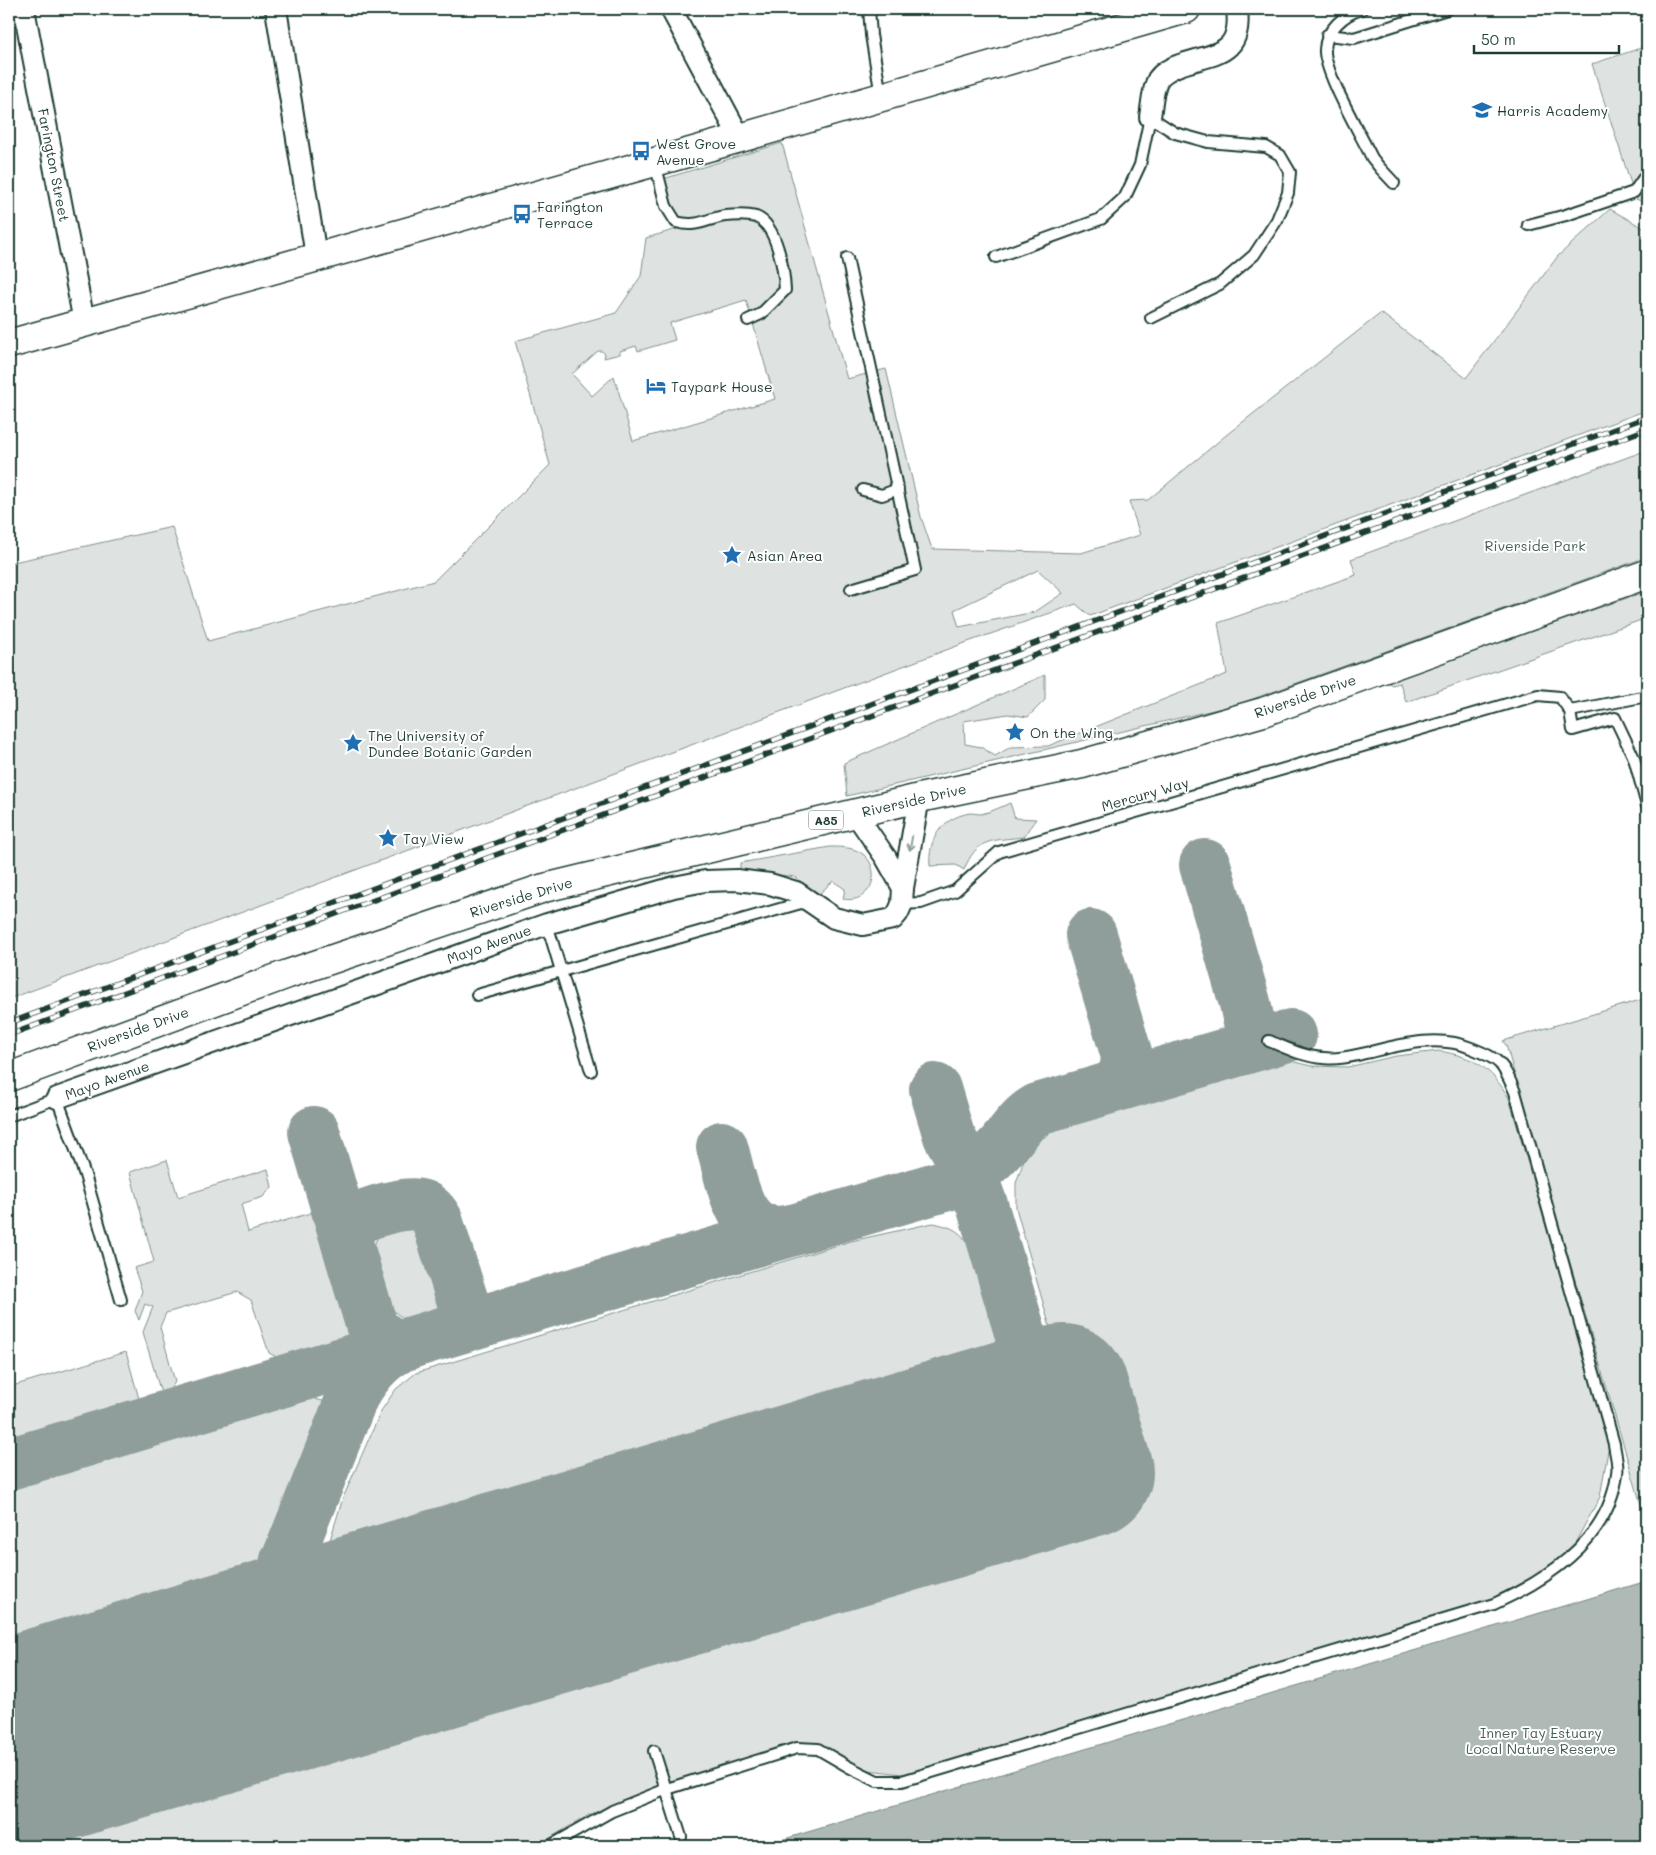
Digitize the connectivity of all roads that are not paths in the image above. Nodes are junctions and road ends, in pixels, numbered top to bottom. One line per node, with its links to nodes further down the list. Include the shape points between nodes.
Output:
1 (24, 9): 22 (street, Farington Street)
2 (276, 9): 17 (street)
3 (671, 9): 12 (street)
4 (869, 9): 10 (lane)
5 (1186, 9): 10 (main road)
6 (1237, 9): 11 (street, via 1238,30 1223,52 1167,70 1158,79)
7 (1362, 9): 9 (lane, via 1355,11)
8 (1447, 9): 9 (lane, via 1354,38)
9 (1327, 35): 15 (lane, via 1324,51 1330,74 1372,158)
10 (882, 97): 12 (main road)
11 (1150, 117): 18 (lane, via 1140,165 1125,197 1101,219); 20 (lane, via 1174,134 1208,142 1266,147 1280,155 1290,172 1288,193 1277,220 1254,255 1220,284)
12 (740, 138): 13 (main road)
13 (654, 162): 17 (main road); 21 (lane, via 666,206 676,222 699,224 743,215 757,217 768,226 784,273 785,290 761,314)
14 (1647, 173): 16 (lane, via 1634,192)
15 (1394, 183)
16 (1528, 225)
17 (316, 256): 22 (main road)
18 (996, 257)
19 (847, 258): 24 (lane)
20 (1152, 318)
21 (748, 320)
22 (84, 322): 23 (main road)
23 (9, 344)
24 (898, 489): 25 (lane, via 882,495); 27 (lane, via 915,570)
25 (863, 490)
26 (1647, 574): 30 (main road, Riverside Drive / A85, via 1263,712 1082,764)
27 (851, 589)
28 (1647, 696): 29 (lane)
29 (1570, 712): 31 (lane, Mercury Way, via 1573,730 1615,718 1634,758); 33 (lane, Mercury Way, via 1560,697 1538,694 999,852 955,891 921,904)
30 (919, 798): 32 (main road, Riverside Drive / A85); 33 (street, one-way to 33)
31 (1647, 806)
32 (855, 813): 33 (street, via 886,858); 40 (main road, Riverside Drive / A85, via 544,888 288,974)
33 (902, 896): 34 (street, Mayo Avenue, via 898,913 892,919 863,925 834,918)
34 (808, 901): 35 (street, Mayo Avenue, via 796,892 770,884 705,881); 36 (lane)
35 (547, 924): 36 (lane); 41 (street, Mayo Avenue)
36 (561, 971): 37 (lane); 39 (lane)
37 (477, 994)
38 (1269, 1041): 45 (lane, via 1301,1054 1324,1058 1345,1058 1412,1044 1446,1041 1494,1057 1506,1070 1515,1092 1614,1444 1618,1472 1613,1496 1602,1522 1590,1537 1545,1577 1494,1604 902,1781 877,1781 818,1749 797,1748)
39 (591, 1071)
40 (9, 1076)
41 (57, 1098): 42 (lane); 43 (lane, via 85,1175)
42 (9, 1116)
43 (121, 1300)
44 (654, 1751): 45 (lane)
45 (666, 1789): 46 (lane); 47 (lane, via 612,1811)
46 (681, 1838)
47 (550, 1846)

